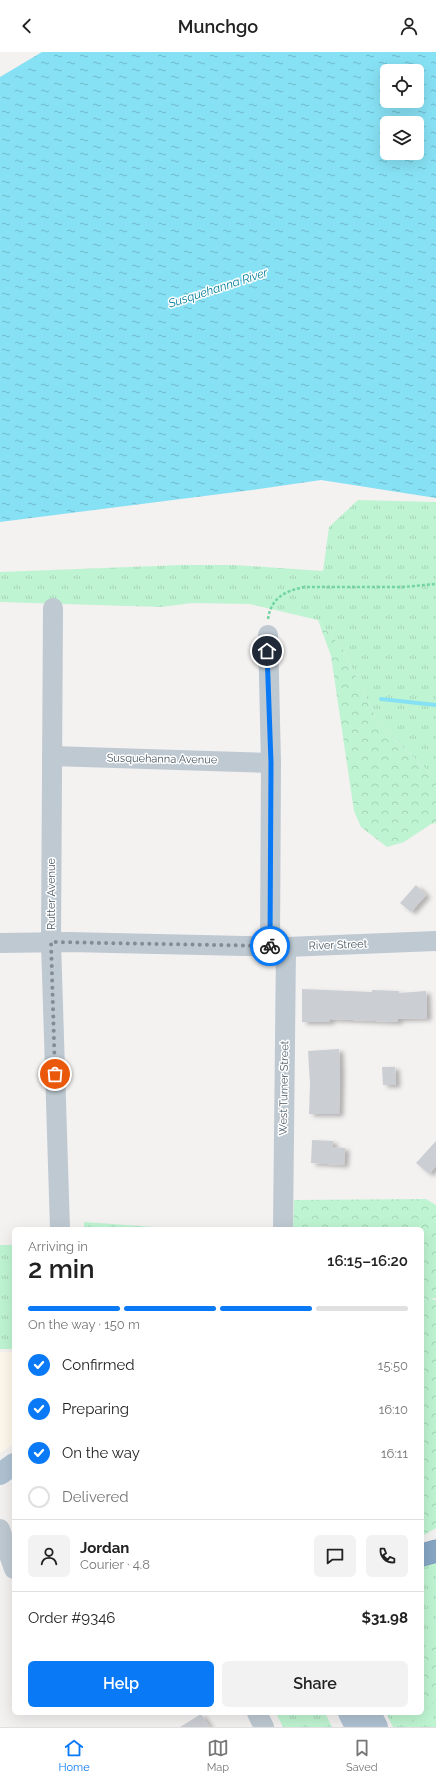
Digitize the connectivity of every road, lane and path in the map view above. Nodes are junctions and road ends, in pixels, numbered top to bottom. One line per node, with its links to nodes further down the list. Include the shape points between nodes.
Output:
1 (436, 584): 3 (path, via 403,587 304,587 290,590 280,595 269,613)
2 (53, 608): 4 (street, Rutter Avenue)
3 (268, 635): 5 (street, West Turner Street)
4 (52, 756): 5 (street, Susquehanna Avenue); 7 (street, Rutter Avenue)
5 (271, 763): 9 (street, West Turner Street)
6 (436, 941): 9 (street, River Street)
7 (51, 942): 8 (street, River Street); 9 (street, River Street); 10 (street, Rutter Avenue)
8 (0, 943)
9 (278, 946): 11 (street, West Turner Street)
10 (60, 1227)
11 (283, 1227)
12 (12, 1465): 13 (main road)
13 (0, 1474)
14 (0, 1529): 15 (street)
15 (12, 1563)
16 (258, 1715): 17 (street)
17 (264, 1727)

